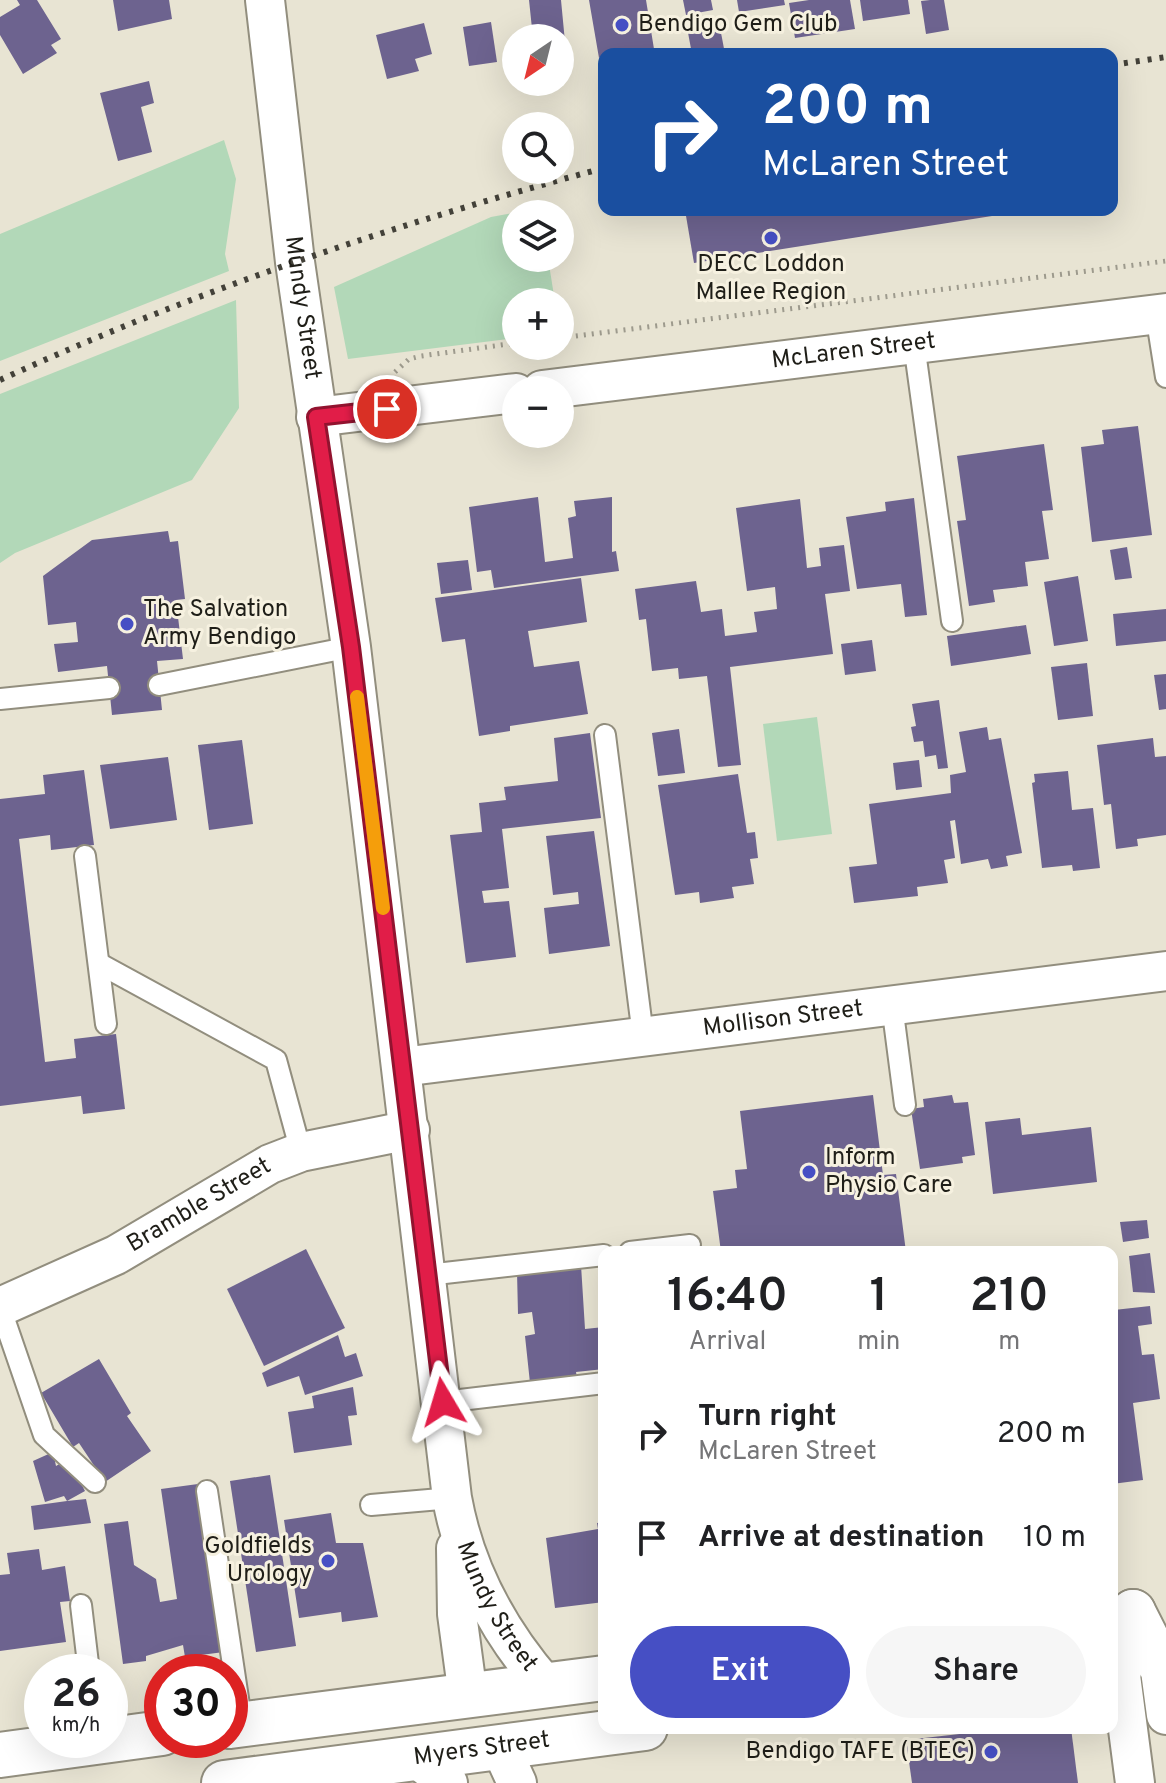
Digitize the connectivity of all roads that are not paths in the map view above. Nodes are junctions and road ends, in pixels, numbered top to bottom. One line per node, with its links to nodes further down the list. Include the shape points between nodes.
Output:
1 (265, 0): 7 (street, Mundy Street)
2 (1161, 313): 3 (street, McLaren Street); 4 (lane)
3 (914, 344): 5 (street, McLaren Street); 8 (lane)
4 (1166, 377)
5 (574, 386)
6 (502, 395): 7 (street)
7 (316, 417): 9 (street, Mundy Street)
8 (952, 621)
9 (351, 647): 10 (lane); 20 (street, Mundy Street)
10 (159, 685)
11 (109, 688): 12 (lane)
12 (0, 699)
13 (605, 735): 19 (lane)
14 (85, 856): 15 (lane)
15 (100, 964): 18 (lane); 23 (lane, via 276,1060)
16 (1166, 971): 17 (street, Mollison Street)
17 (892, 1005): 19 (street, Mollison Street); 21 (lane)
18 (106, 1024)
19 (643, 1036): 20 (street, Mollison Street)
20 (402, 1067): 22 (street, Mundy Street)
21 (905, 1105)
22 (410, 1130): 23 (street, Bramble Street); 27 (street, Mundy Street)
23 (301, 1152): 28 (street, Bramble Street, via 249,1176 116,1255)
24 (690, 1245): 25 (lane)
25 (681, 1246)
26 (598, 1256): 27 (lane)
27 (427, 1275): 30 (street, Mundy Street)
28 (0, 1307): 31 (lane)
29 (598, 1384): 30 (lane)
30 (443, 1402): 36 (street, Mundy Street)
31 (44, 1435): 32 (lane); 33 (lane)
32 (42, 1457)
33 (95, 1482)
34 (207, 1491): 40 (lane)
35 (371, 1505): 36 (lane)
36 (454, 1510): 43 (street, Mundy Street, via 495,1617); 44 (street, Mundy Street, via 457,1614)
37 (81, 1605): 39 (lane)
38 (1137, 1611): 41 (main road)
39 (87, 1654)
40 (227, 1654)
41 (1139, 1666): 45 (street); 54 (street)
42 (598, 1679): 43 (main road)
43 (546, 1686): 44 (main road)
44 (468, 1696): 46 (main road); 50 (main road, Mundy Street)
45 (1166, 1715)
46 (248, 1724)
47 (623, 1734): 50 (main road, Myers Street)
48 (24, 1752): 49 (main road)
49 (0, 1755)
50 (508, 1765): 51 (main road, Myers Street)
51 (432, 1770): 52 (main road, Myers Street)
52 (286, 1780): 53 (main road, Myers Street)
53 (224, 1783)
54 (1135, 1783)

